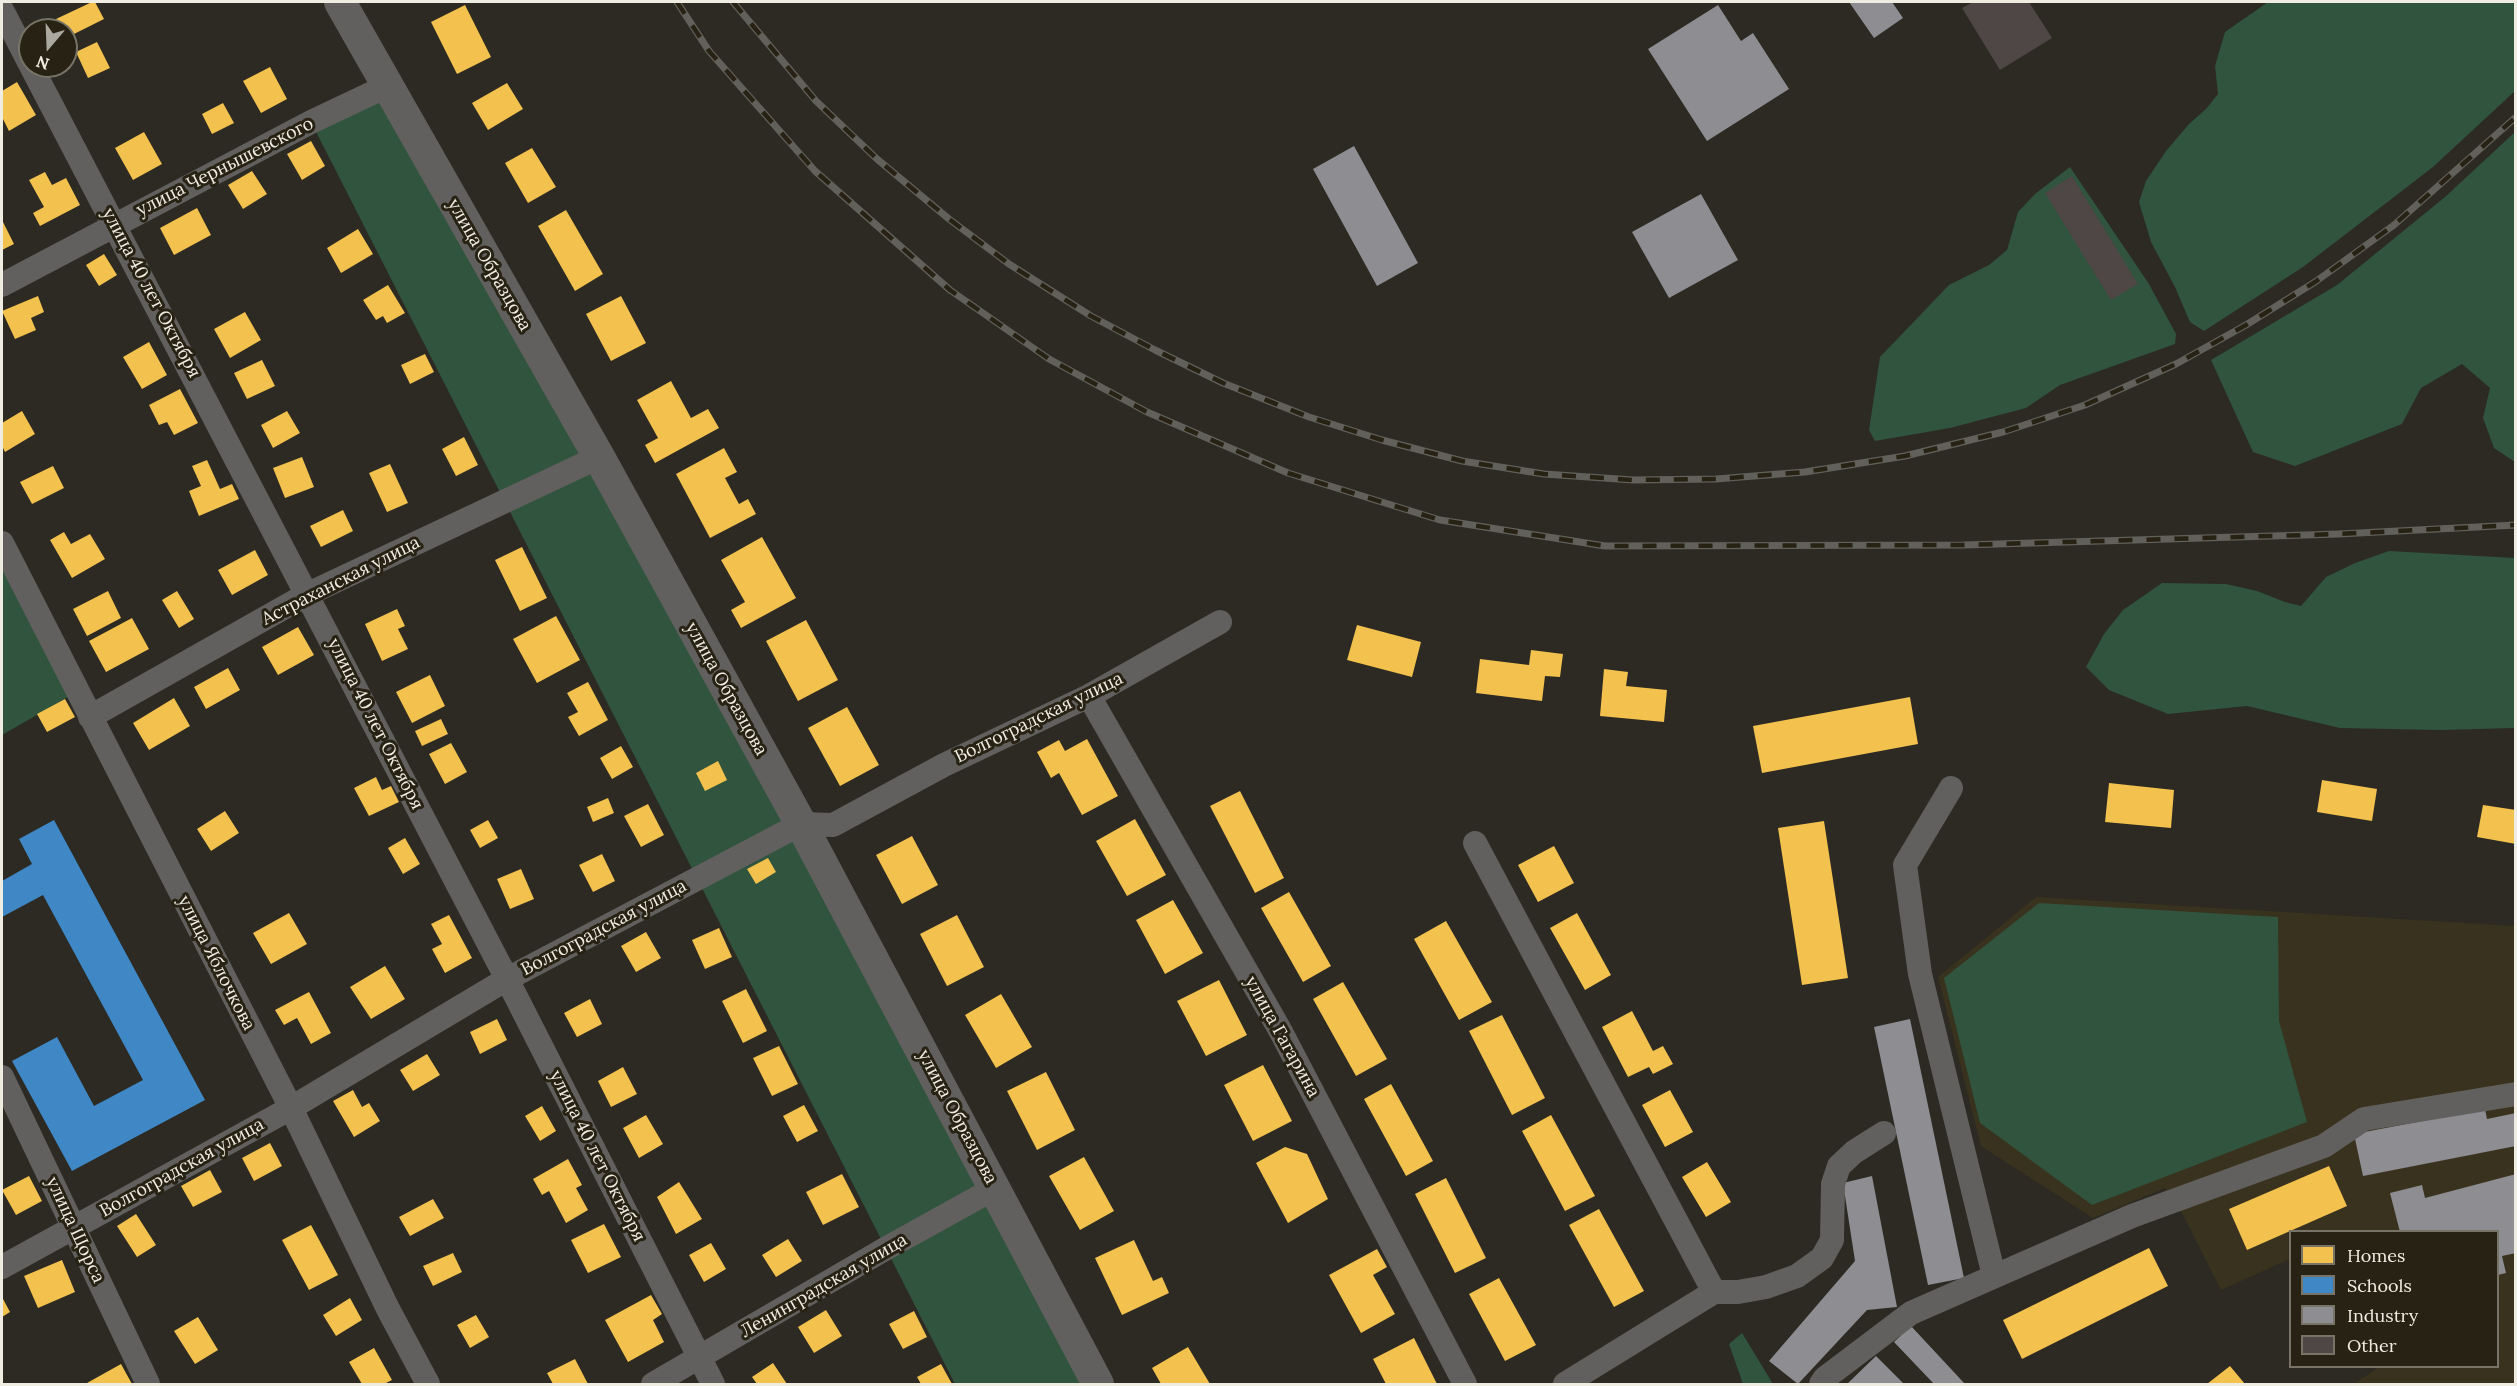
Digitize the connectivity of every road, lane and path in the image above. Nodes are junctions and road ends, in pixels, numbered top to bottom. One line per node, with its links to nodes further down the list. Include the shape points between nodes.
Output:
1 (340, 2): 5 (street, улица Образцова)
2 (2, 10): 3 (street, улица 40 лет Октября)
3 (18, 40)
4 (38, 78): 6 (street, улица 40 лет Октября)
5 (387, 86): 6 (street, улица Чернышевского); 8 (street, улица Образцова)
6 (115, 224): 7 (street, улица Чернышевского); 10 (street, улица 40 лет Октября)
7 (2, 285)
8 (599, 457): 10 (street, Астраханская улица); 15 (street, улица Образцова)
9 (2, 543): 13 (street, улица Яблочкова)
10 (308, 594): 13 (street, Астраханская улица); 17 (street, улица 40 лет Октября)
11 (1220, 622): 12 (street, Волгоградская улица)
12 (1089, 696): 15 (street, Волгоградская улица, via 944,765 833,825); 33 (street, улица Гагарина, via 1280,1030)
13 (90, 717): 20 (street, улица Яблочкова)
14 (1951, 788): 25 (street, via 1905,865 1920,974)
15 (801, 824): 17 (street, Волгоградская улица); 22 (street, улица Образцова)
16 (1475, 843): 26 (street)
17 (507, 979): 20 (street, Волгоградская улица); 27 (street, улица 40 лет Октября)
18 (2, 1077): 23 (street, улица Щорса)
19 (2516, 1094): 25 (street, via 2364,1119 2324,1146 2132,1216)
20 (291, 1108): 23 (street, Волгоградская улица); 29 (street, улица Яблочкова)
21 (1884, 1133): 26 (street, via 1839,1166 1833,1184 1832,1240 1822,1258 1797,1276 1766,1287)
22 (995, 1188): 27 (street, Ленинградская улица); 32 (street, улица Образцова)
23 (74, 1226): 24 (street, Волгоградская улица); 28 (street, улица Щорса)
24 (2, 1267)
25 (1994, 1276): 35 (street, via 1911,1313)
26 (1714, 1292): 34 (street)
27 (700, 1359): 30 (street, Ленинградская улица); 31 (street, улица 40 лет Октября)
28 (148, 1384)
29 (428, 1384)
30 (653, 1384)
31 (712, 1384)
32 (1098, 1384)
33 (1465, 1384)
34 (1565, 1384)
35 (1821, 1384)

